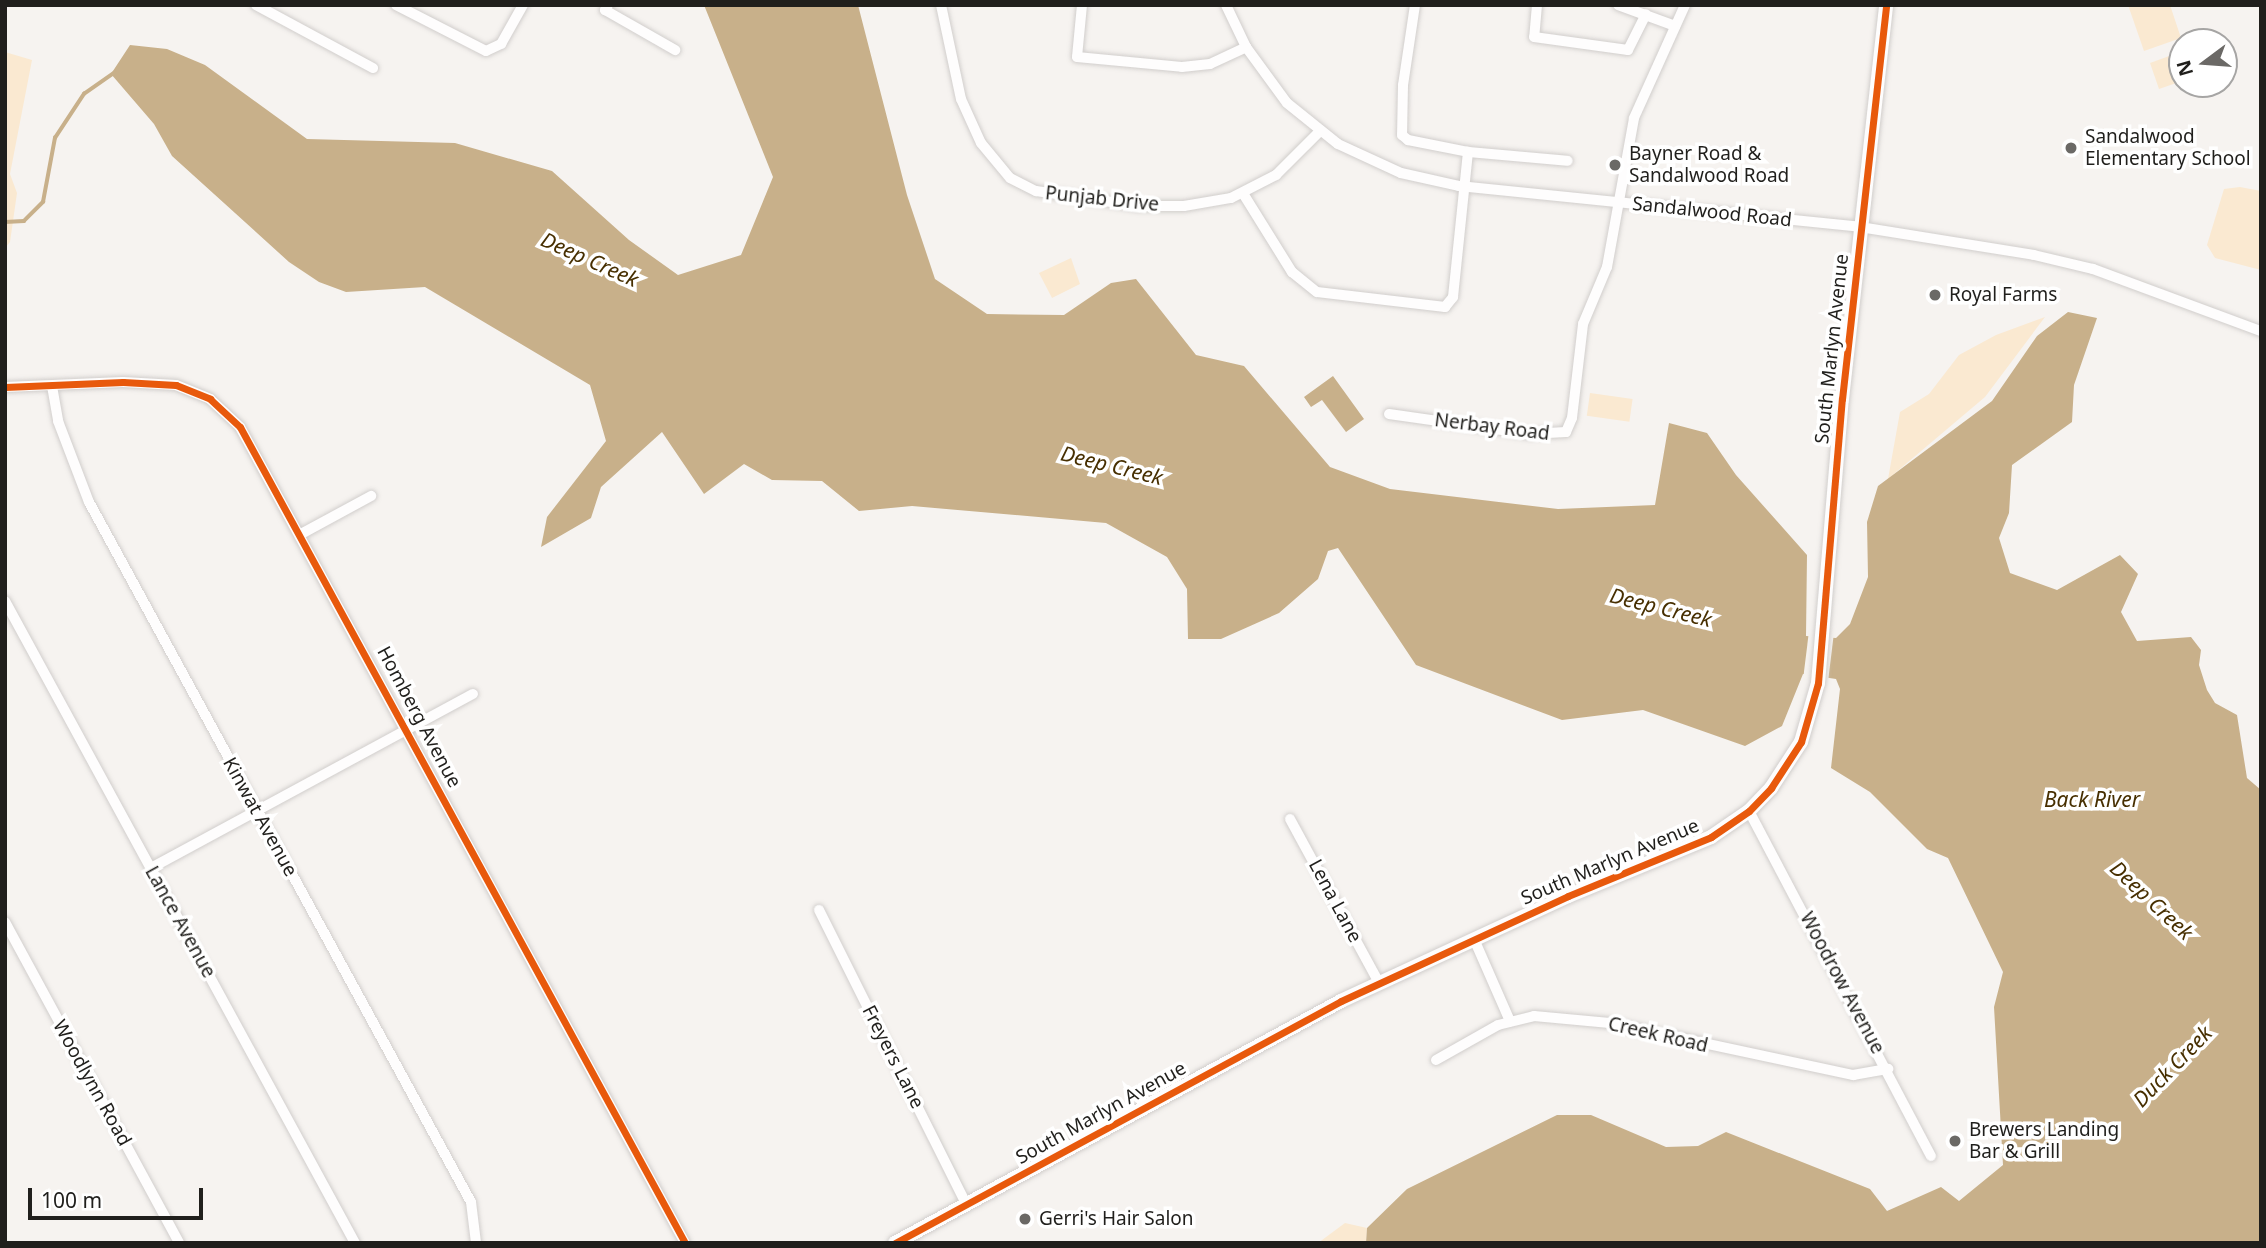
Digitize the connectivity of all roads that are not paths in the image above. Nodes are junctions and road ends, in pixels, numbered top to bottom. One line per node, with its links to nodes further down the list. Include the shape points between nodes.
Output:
1 (256, 5): 17 (street)
2 (396, 5): 3 (street, via 486,51 501,44)
3 (523, 5)
4 (608, 5): 16 (street, via 605,10)
5 (941, 5): 22 (street, Punjab Drive, via 961,99 981,144 1010,178 1061,197 1139,205 1184,206)
6 (1082, 5): 15 (street, via 1077,57 1182,67 1210,64)
7 (1226, 5): 15 (street, Sandalwood Road)
8 (1415, 5): 19 (street, via 1403,85 1402,135)
9 (1537, 5): 13 (street, via 1534,37 1628,50)
10 (1618, 5): 13 (street)
11 (1685, 5): 14 (street)
12 (1886, 5): 24 (street, South Marlyn Avenue)
13 (1646, 14): 14 (street)
14 (1675, 26): 23 (street, via 1634,118)
15 (1246, 47): 18 (street, Sandalwood Road, via 1287,103)
16 (676, 50)
17 (373, 68)
18 (1320, 131): 21 (street, Sandalwood Road, via 1379,165); 22 (street, Punjab Drive, via 1290,164)
19 (1468, 152): 20 (street); 21 (street)
20 (1568, 161)
21 (1466, 186): 22 (street, via 1453,297 1445,307 1432,308 1317,292 1292,272); 23 (street, Sandalwood Road)
22 (1244, 195)
23 (1620, 203): 24 (street, Sandalwood Road); 28 (street, Nerbay Road, via 1614,214 1607,267 1583,324 1572,418 1566,432 1529,433)
24 (1860, 227): 25 (street, Sandalwood Road, via 2093,269); 35 (street, South Marlyn Avenue, via 1818,683 1801,742 1771,788)
25 (2261, 331)
26 (52, 386): 27 (street, Homberg Avenue); 30 (street, Homberg Avenue, via 150,382 176,385 210,399 254,448); 34 (street, Kinwat Avenue, via 61,433 89,502)
27 (5, 387)
28 (1390, 414)
29 (371, 496): 30 (street)
30 (301, 534): 33 (street, Homberg Avenue)
31 (5, 602): 37 (street, Lance Avenue)
32 (473, 694): 33 (street)
33 (407, 730): 34 (street); 50 (street, Homberg Avenue)
34 (257, 811): 37 (street); 49 (street, Kinwat Avenue, via 471,1202)
35 (1749, 811): 40 (street, South Marlyn Avenue, via 1687,849); 44 (street, Woodrow Avenue)
36 (1290, 818): 41 (street, Lena Lane)
37 (151, 868): 48 (street, Lance Avenue)
38 (819, 910): 46 (street, Freyers Lane)
39 (5, 922): 47 (street, Woodlynn Road)
40 (1474, 939): 41 (street, South Marlyn Avenue); 42 (street)
41 (1379, 983): 46 (street, South Marlyn Avenue)
42 (1510, 1021): 43 (street, Creek Road); 44 (street, Creek Road, via 1534,1016 1590,1020 1853,1075)
43 (1436, 1060)
44 (1888, 1069): 45 (street, Woodrow Avenue)
45 (1931, 1156)
46 (966, 1204): 51 (street, South Marlyn Avenue)
47 (179, 1243)
48 (355, 1243)
49 (476, 1243)
50 (685, 1243)
51 (895, 1243)

